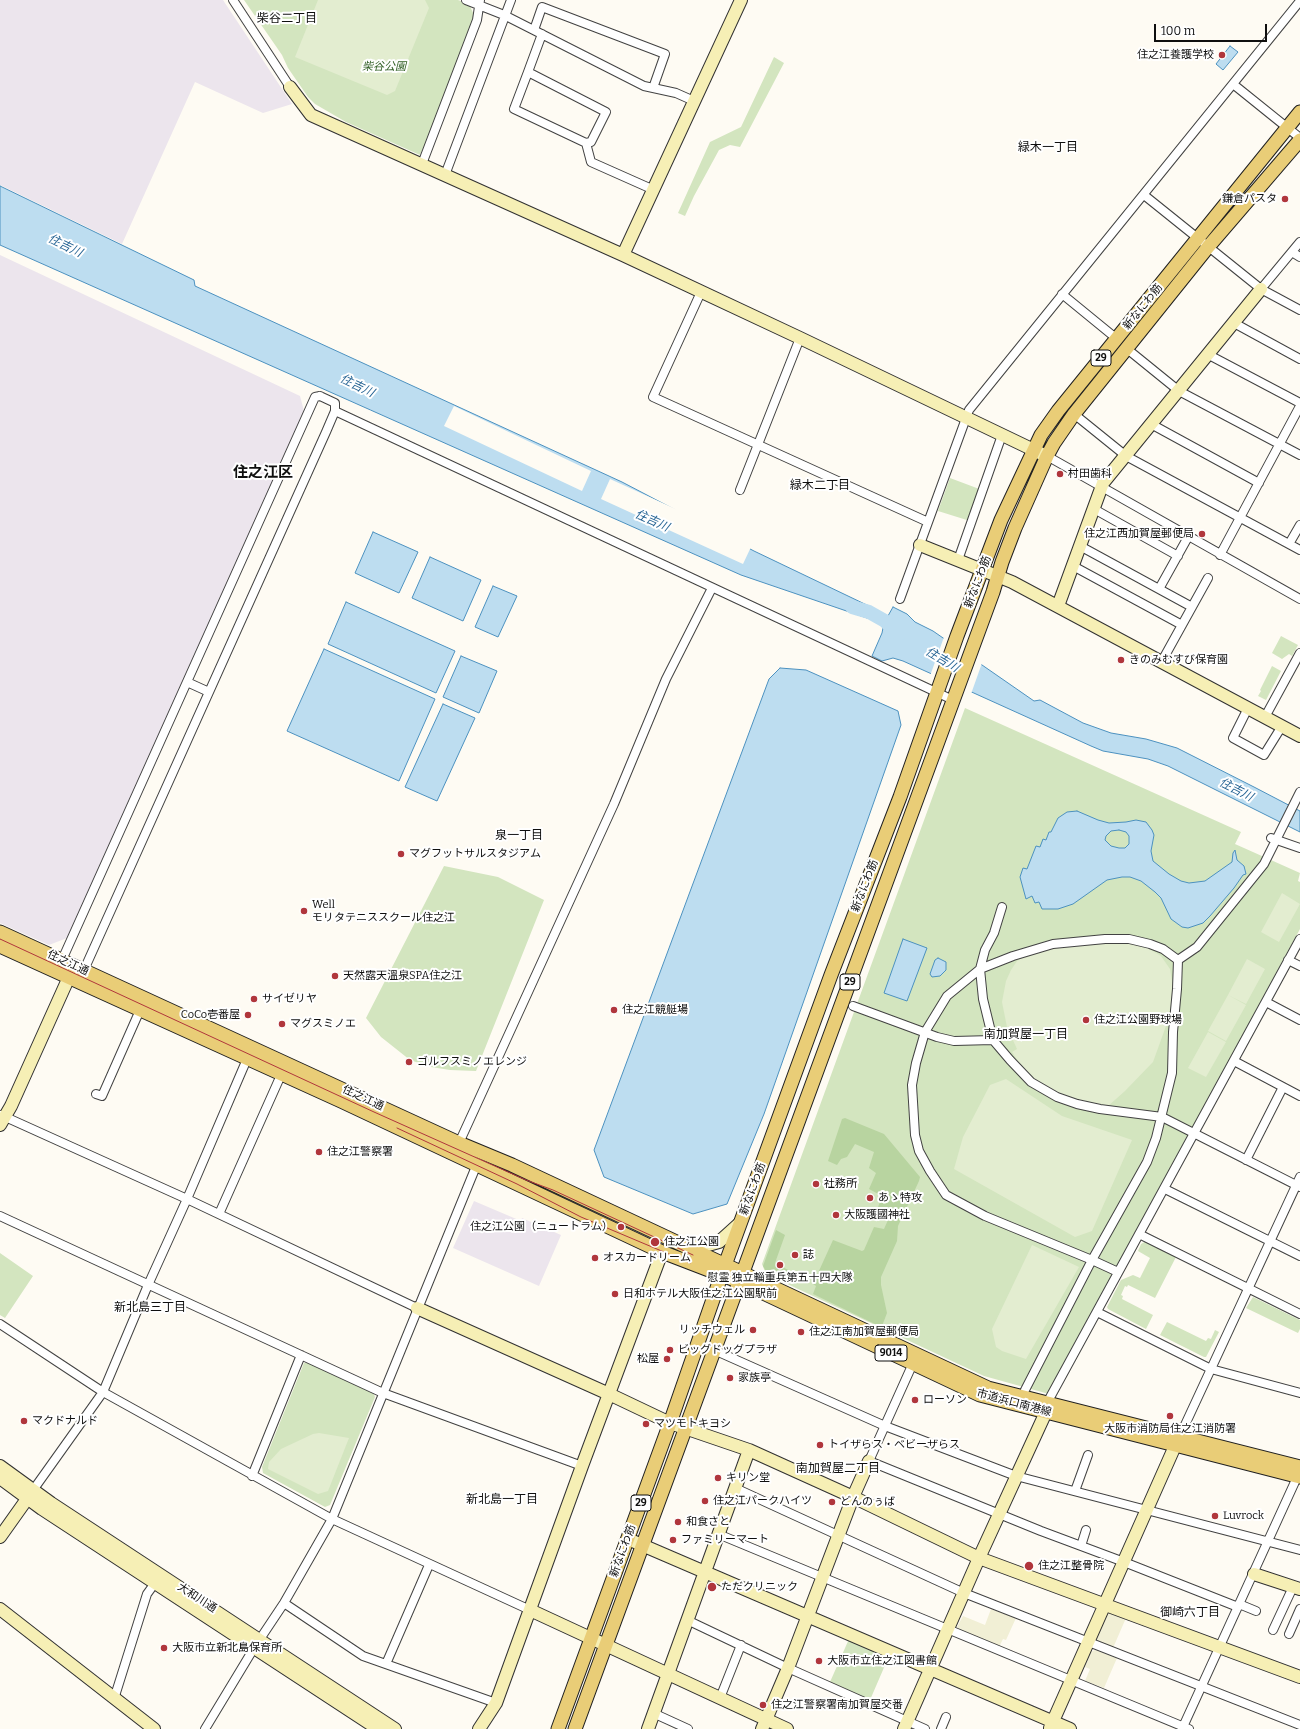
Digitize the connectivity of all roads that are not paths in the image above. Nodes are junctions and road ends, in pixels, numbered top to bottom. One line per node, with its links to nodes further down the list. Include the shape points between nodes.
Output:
1 (232, 0): 12 (street)
2 (466, 0): 6 (street)
3 (511, 0): 7 (street)
4 (741, 0): 14 (street)
5 (1300, 1): 11 (street)
6 (479, 2): 7 (street); 19 (street, via 477,20)
7 (504, 15): 8 (street); 20 (street)
8 (534, 30): 9 (street); 13 (street, via 542,7 666,54)
9 (542, 34): 10 (street); 13 (street, via 644,86)
10 (528, 72): 18 (street, via 514,109); 18 (street, via 606,112 591,142)
11 (1233, 84): 16 (street); 22 (street)
12 (290, 87): 19 (street, via 311,115)
13 (653, 88): 14 (street, via 676,93)
14 (694, 101): 21 (street)
15 (1300, 112): 16 (main road, 新なにわ筋 / 29)
16 (1287, 128): 17 (street); 24 (main road, 新なにわ筋 / 29)
17 (1300, 139): 24 (main road, 新なにわ筋 / 29)
18 (586, 143): 21 (street, via 591,162)
19 (422, 164): 20 (street)
20 (445, 175): 26 (street)
21 (654, 190): 26 (street)
22 (1144, 195): 24 (street); 30 (street)
23 (1300, 242): 25 (street)
24 (1203, 243): 28 (street); 34 (main road, 新なにわ筋 / 29); 35 (main road, 新なにわ筋 / 29)
25 (1292, 252): 27 (street); 28 (street)
26 (623, 256): 29 (street)
27 (1300, 257)
28 (1261, 289): 31 (street); 32 (street)
29 (701, 292): 33 (street); 46 (street, via 653,397)
30 (1062, 294): 34 (street); 42 (street, via 969,410)
31 (1300, 310)
32 (1234, 323): 36 (street); 37 (street)
33 (800, 338): 42 (street); 46 (street)
34 (1116, 339): 47 (main road, 新なにわ筋 / 29, via 1058,411)
35 (1126, 348): 38 (street); 41 (main road, 新なにわ筋 / 29)
36 (1209, 355): 38 (street); 39 (street)
37 (1300, 359)
38 (1179, 391): 43 (street); 45 (street)
39 (1300, 405): 45 (street)
40 (336, 411): 70 (street); 80 (street, via 334,403 320,396 315,397); 82 (street)
41 (1074, 414): 49 (main road, 新なにわ筋 / 29); 50 (street)
42 (966, 418): 44 (street); 56 (street)
43 (1152, 424): 50 (street); 51 (street)
44 (1002, 435): 47 (street); 65 (street)
45 (1279, 444): 48 (street); 51 (street)
46 (758, 446): 53 (street); 56 (street)
47 (1034, 450): 49 (street); 67 (main road, 新なにわ筋 / 29, via 1001,520)
48 (1300, 455)
49 (1047, 456): 52 (street); 68 (main road, 新なにわ筋 / 29, via 1015,528)
50 (1126, 456): 52 (street); 55 (street)
51 (1259, 482): 55 (street)
52 (1101, 488): 54 (street); 58 (street)
53 (740, 490)
54 (1094, 509): 61 (street); 64 (street)
55 (1240, 517): 59 (street); 63 (street)
56 (928, 522): 60 (street)
57 (1300, 524): 59 (street)
58 (1188, 537): 63 (street); 64 (street)
59 (1289, 544): 62 (street)
60 (920, 545): 65 (street); 72 (street)
61 (1080, 546): 66 (street); 71 (street)
62 (1300, 550)
63 (1220, 555): 73 (street)
64 (1178, 556): 71 (street)
65 (958, 560): 67 (street)
66 (1073, 566): 74 (street); 76 (street)
67 (983, 569): 68 (street); 81 (main road, 新なにわ筋 / 29)
68 (998, 575): 74 (street); 83 (main road, 新なにわ筋 / 29)
69 (1208, 578): 75 (street)
70 (712, 588): 81 (street); 117 (street, via 666,679 605,824)
71 (1159, 589): 75 (street)
72 (900, 600)
73 (1300, 600)
74 (1058, 606): 78 (street)
75 (1192, 607): 76 (street)
76 (1182, 625): 78 (street)
77 (1300, 653): 79 (street)
78 (1162, 661): 84 (street)
79 (1298, 662): 85 (street)
80 (187, 682): 82 (street); 95 (street)
81 (938, 689): 83 (street); 125 (main road, 新なにわ筋 / 29)
82 (209, 692): 100 (street)
83 (954, 695): 134 (main road, 新なにわ筋 / 29)
84 (1248, 708): 85 (street); 86 (street, via 1233,738 1264,755)
85 (1265, 717): 86 (street)
86 (1282, 726): 87 (street)
87 (1300, 736)
88 (1299, 793): 89 (street)
89 (1276, 838): 90 (street); 96 (street, via 1264,864 1197,947)
90 (1300, 848)
91 (1002, 907): 99 (street)
92 (0, 932): 95 (main road, 住之江通)
93 (1300, 939): 97 (street)
94 (0, 946): 101 (main road, 住之江通)
95 (62, 960): 100 (main road, 住之江通); 101 (street)
96 (1178, 960): 99 (street, via 1163,949 1129,939 1083,940 1053,944); 114 (street, via 1172,1073)
97 (1288, 960): 98 (street); 102 (street)
98 (1300, 966)
99 (980, 969): 106 (street, via 947,996); 107 (street, via 983,999)
100 (84, 970): 101 (street); 117 (main road, 住之江通)
101 (69, 977): 104 (main road, 住之江通); 115 (street)
102 (1266, 1002): 105 (street); 109 (street)
103 (853, 1006): 106 (street)
104 (140, 1010): 108 (main road, 住之江通); 112 (street, via 102,1096)
105 (1300, 1020)
106 (926, 1032): 107 (street, via 937,1038 954,1041); 131 (street, via 912,1085 915,1136 930,1171 946,1195 985,1216)
107 (993, 1040): 114 (street, via 1031,1082 1057,1097 1100,1109)
108 (247, 1059): 110 (main road, 住之江通); 122 (street)
109 (1234, 1061): 111 (street); 116 (street)
110 (281, 1075): 119 (main road, 住之江通); 123 (street)
111 (1283, 1087): 113 (street); 118 (street)
112 (96, 1094)
113 (1300, 1096)
114 (1162, 1118): 116 (street); 131 (street, via 1147,1162)
115 (2, 1119): 122 (street)
116 (1192, 1133): 118 (street); 121 (street)
117 (460, 1143): 128 (main road, 住之江通)
118 (1246, 1160): 120 (street)
119 (477, 1164): 129 (main road, 住之江通); 137 (street)
120 (1299, 1183): 127 (street)
121 (1165, 1189): 126 (street); 127 (street)
122 (187, 1199): 123 (street); 135 (street)
123 (219, 1214): 137 (street)
124 (0, 1216): 135 (street)
125 (740, 1223): 128 (street, via 719,1242 701,1247); 132 (main road, 新なにわ筋 / 29)
126 (1139, 1234): 133 (street); 136 (street)
127 (1270, 1242): 130 (street); 136 (street)
128 (683, 1245): 132 (main road, 住之江通)
129 (662, 1252): 132 (main road, 住之江通); 149 (street)
130 (1300, 1256)
131 (1092, 1260): 133 (street); 145 (street)
132 (724, 1270): 134 (main road, 市道浜口南港線 / 9014); 151 (main road, 新なにわ筋 / 29)
133 (1118, 1272): 138 (street)
134 (741, 1278): 141 (main road, 新なにわ筋 / 29); 143 (main road, 市道浜口南港線 / 9014)
135 (148, 1285): 142 (street); 146 (street)
136 (1249, 1288): 139 (street); 144 (street)
137 (417, 1308): 147 (street); 149 (street)
138 (1097, 1312): 144 (street); 150 (street)
139 (1300, 1314)
140 (0, 1324): 146 (street)
141 (714, 1350): 152 (street); 153 (main road, 新なにわ筋 / 29)
142 (301, 1355): 147 (street); 161 (street)
143 (915, 1359): 150 (main road, 市道浜口南港線 / 9014); 152 (street)
144 (1212, 1369): 148 (street); 154 (street)
145 (1025, 1390)
146 (103, 1392): 161 (street); 166 (street)
147 (383, 1393): 159 (street); 170 (street)
148 (1300, 1393)
149 (609, 1394): 151 (street); 159 (street)
150 (1046, 1408): 154 (main road, 市道浜口南港線 / 9014); 162 (street)
151 (670, 1423): 153 (street); 175 (main road, 新なにわ筋 / 29)
152 (884, 1426): 157 (street); 162 (street)
153 (686, 1429): 155 (street); 177 (main road, 新なにわ筋 / 29)
154 (1178, 1441): 160 (main road, 市道浜口南港線 / 9014); 168 (street)
155 (749, 1450): 164 (street); 167 (street)
156 (1088, 1455): 165 (street)
157 (869, 1461): 167 (street); 169 (street)
158 (0, 1466): 166 (street, 大和川通)
159 (582, 1466): 193 (street)
160 (1299, 1473): 176 (street)
161 (252, 1476): 170 (street)
162 (1016, 1476): 165 (street); 169 (street)
163 (0, 1478): 166 (street, 大和川通)
164 (735, 1488): 172 (street); 173 (street)
165 (1075, 1491): 168 (street)
166 (30, 1495): 174 (street); 186 (street, 大和川通); 203 (street, 大和川通)
167 (853, 1497): 173 (street); 180 (street)
168 (1147, 1510): 176 (street); 181 (street)
169 (1000, 1514): 178 (street); 180 (street)
170 (332, 1519): 182 (street); 189 (street)
171 (1086, 1530): 178 (street)
172 (718, 1534): 183 (street); 185 (street)
173 (838, 1536): 185 (street); 188 (street)
174 (0, 1537)
175 (628, 1538): 177 (street); 201 (main road, 新なにわ筋 / 29)
176 (1268, 1542): 179 (street); 184 (street)
177 (643, 1544): 183 (street); 204 (main road, 新なにわ筋 / 29)
178 (1081, 1546): 181 (street)
179 (1300, 1550)
180 (979, 1558): 188 (street); 190 (street)
181 (1124, 1562): 190 (street); 191 (street)
182 (428, 1565): 193 (street); 207 (street)
183 (705, 1571): 196 (street); 197 (street)
184 (1254, 1574): 187 (street); 191 (street)
185 (822, 1577): 196 (street); 198 (street)
186 (155, 1583): 203 (street, 大和川通); 214 (street, via 147,1594)
187 (1297, 1588): 199 (street)
188 (964, 1594): 198 (street); 202 (street)
189 (284, 1603): 203 (street); 207 (street, via 362,1656)
190 (1105, 1605): 202 (street); 206 (street)
191 (1238, 1606): 195 (street); 206 (street)
192 (0, 1609): 214 (street)
193 (530, 1610): 201 (street); 216 (street)
194 (1300, 1610): 200 (street)
195 (1256, 1611)
196 (808, 1616): 208 (street); 209 (street)
197 (687, 1620): 205 (street); 210 (street)
198 (948, 1630): 209 (street); 212 (street)
199 (1273, 1630)
200 (1289, 1634)
201 (591, 1638): 204 (street); 229 (main road, 新なにわ筋 / 29)
202 (1088, 1642): 212 (street); 213 (street)
203 (257, 1644): 225 (street); 226 (street, 大和川通); 227 (street, 大和川通)
204 (606, 1645): 210 (street); 230 (main road, 新なにわ筋 / 29)
205 (741, 1645): 208 (street); 215 (street)
206 (1220, 1647): 211 (street); 213 (street)
207 (386, 1664): 216 (street)
208 (788, 1668): 219 (street); 220 (street)
209 (931, 1668): 220 (street); 221 (street)
210 (667, 1674): 215 (street); 217 (street)
211 (1300, 1677)
212 (1071, 1680): 221 (street); 223 (street)
213 (1202, 1687): 222 (street); 223 (street)
214 (114, 1698): 224 (street)
215 (720, 1698): 219 (street)
216 (496, 1703): 228 (street)
217 (653, 1713): 231 (street); 232 (street)
218 (946, 1717): 235 (street)
219 (764, 1724): 233 (street)
220 (906, 1725): 234 (street)
221 (1051, 1725): 236 (street)
222 (1300, 1725)
223 (1185, 1728)
224 (154, 1729)
225 (205, 1729)
226 (378, 1729)
227 (395, 1729)
228 (479, 1729)
229 (558, 1729)
230 (575, 1729)
231 (648, 1729)
232 (688, 1729)
233 (788, 1729)
234 (925, 1729)
235 (941, 1729)
236 (1070, 1729)

